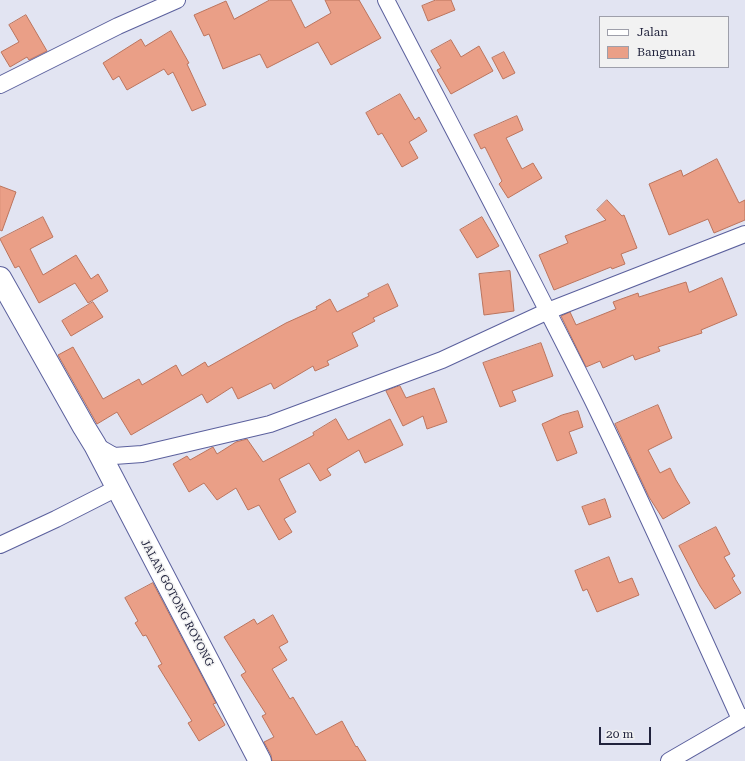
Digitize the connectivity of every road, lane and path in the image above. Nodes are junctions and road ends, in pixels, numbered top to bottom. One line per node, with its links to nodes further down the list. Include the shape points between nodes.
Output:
1 (177, 0): 3 (street, via 118,26)
2 (386, 0): 6 (street)
3 (0, 85)
4 (745, 234): 6 (street)
5 (0, 278): 7 (street, JALAN GOTONG ROYONG)
6 (548, 311): 7 (street, via 442,360 270,424 142,454 114,456); 10 (street)
7 (95, 445): 8 (street, JALAN GOTONG ROYONG)
8 (117, 488): 9 (street); 11 (street, JALAN GOTONG ROYONG)
9 (0, 545)
10 (743, 718): 12 (street)
11 (260, 761)
12 (669, 761)

